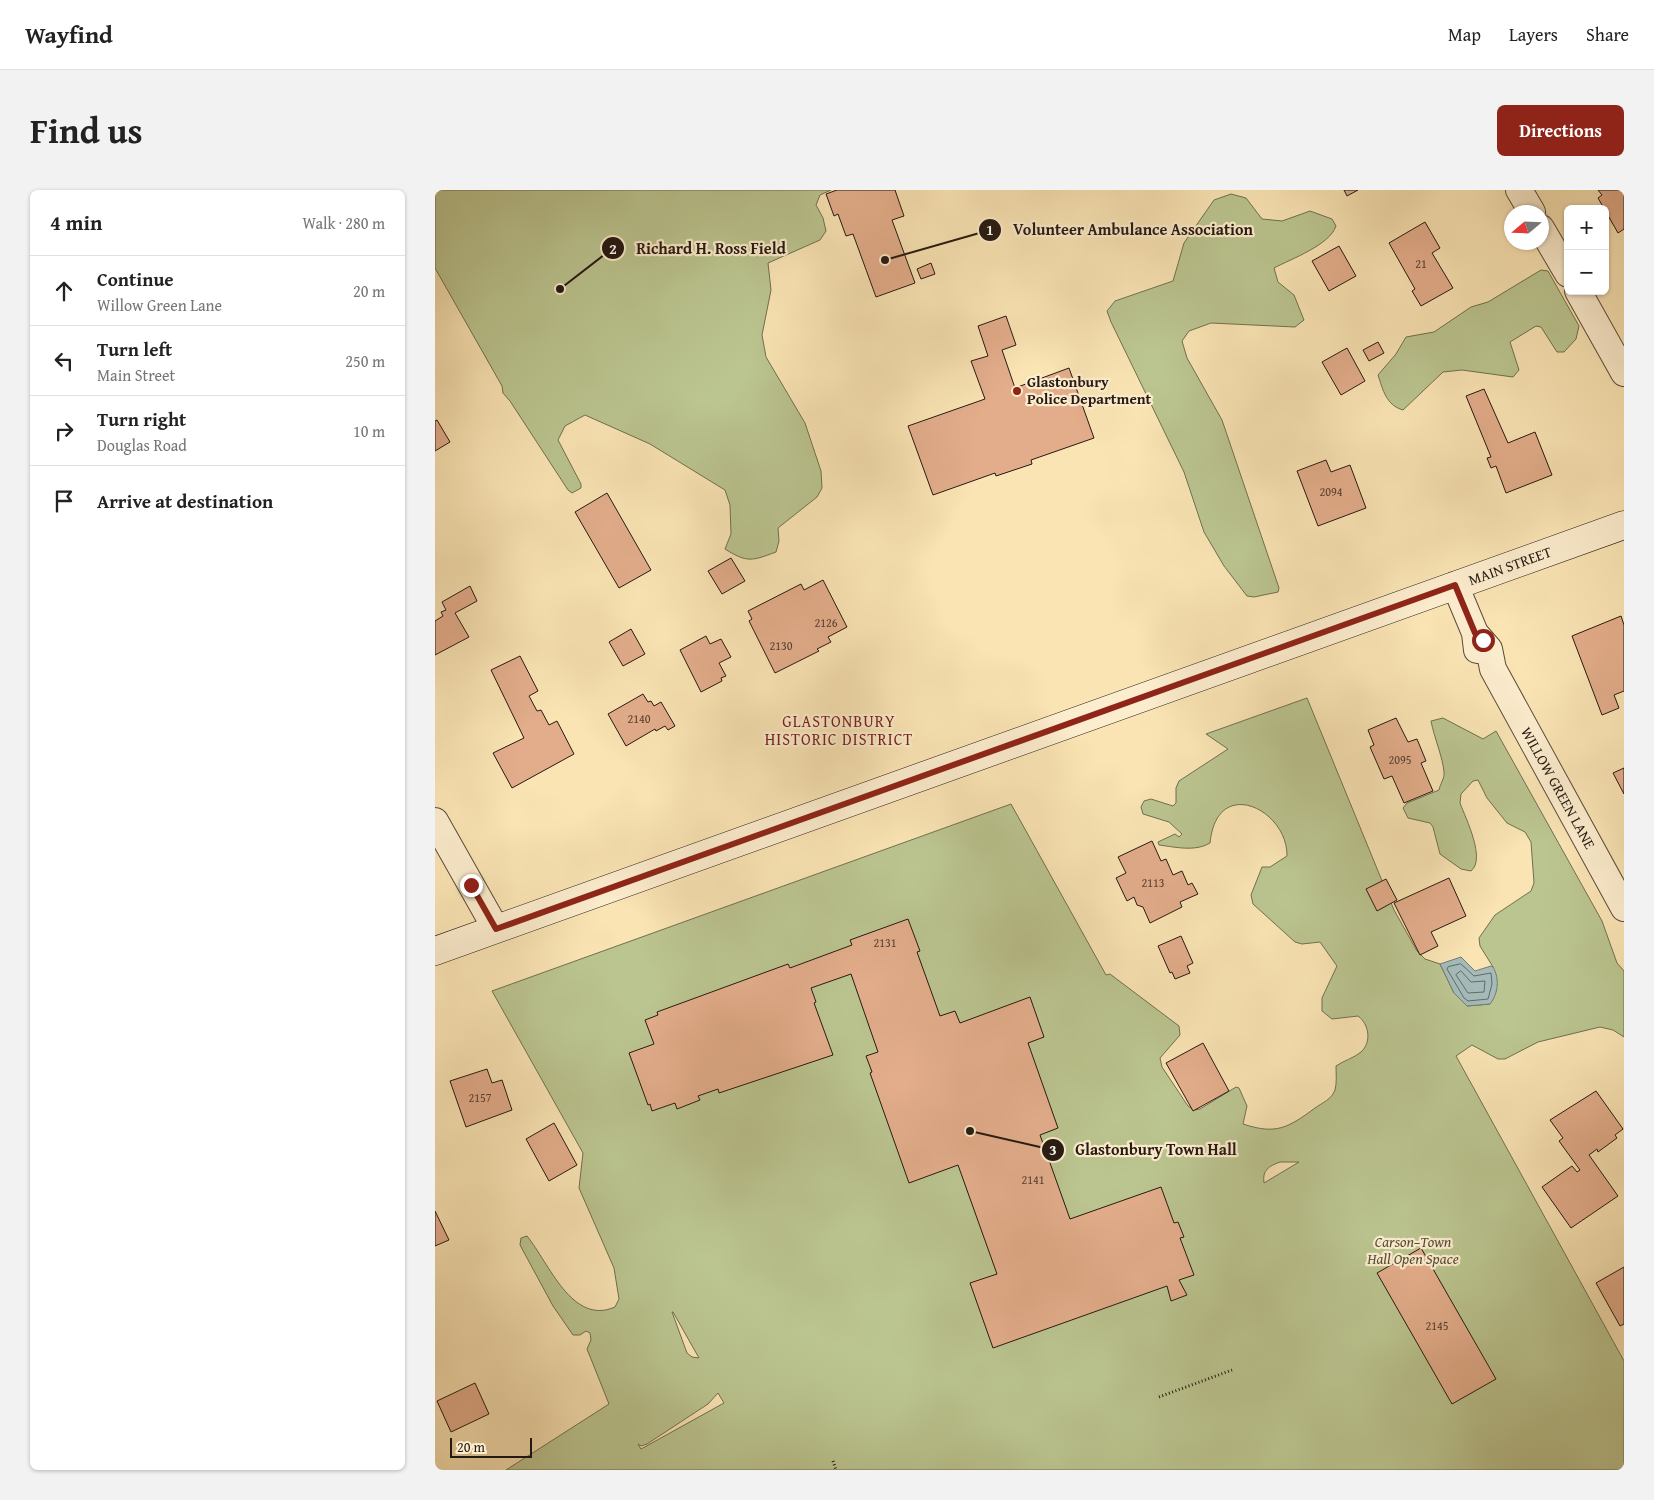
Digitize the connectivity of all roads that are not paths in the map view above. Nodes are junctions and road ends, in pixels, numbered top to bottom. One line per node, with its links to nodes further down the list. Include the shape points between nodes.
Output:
1 (1519, 190): 2 (street)
2 (1528, 205)
3 (1549, 242): 4 (street)
4 (1564, 267)
5 (1580, 295): 6 (street)
6 (1624, 373)
7 (1624, 524): 8 (main road, MAIN STREET)
8 (1455, 585): 10 (street, WILLOW GREEN LANE, via 1475,633 1489,649 1493,669); 11 (main road, MAIN STREET)
9 (435, 822): 11 (street)
10 (1624, 908)
11 (496, 929): 12 (main road, MAIN STREET)
12 (435, 951)

